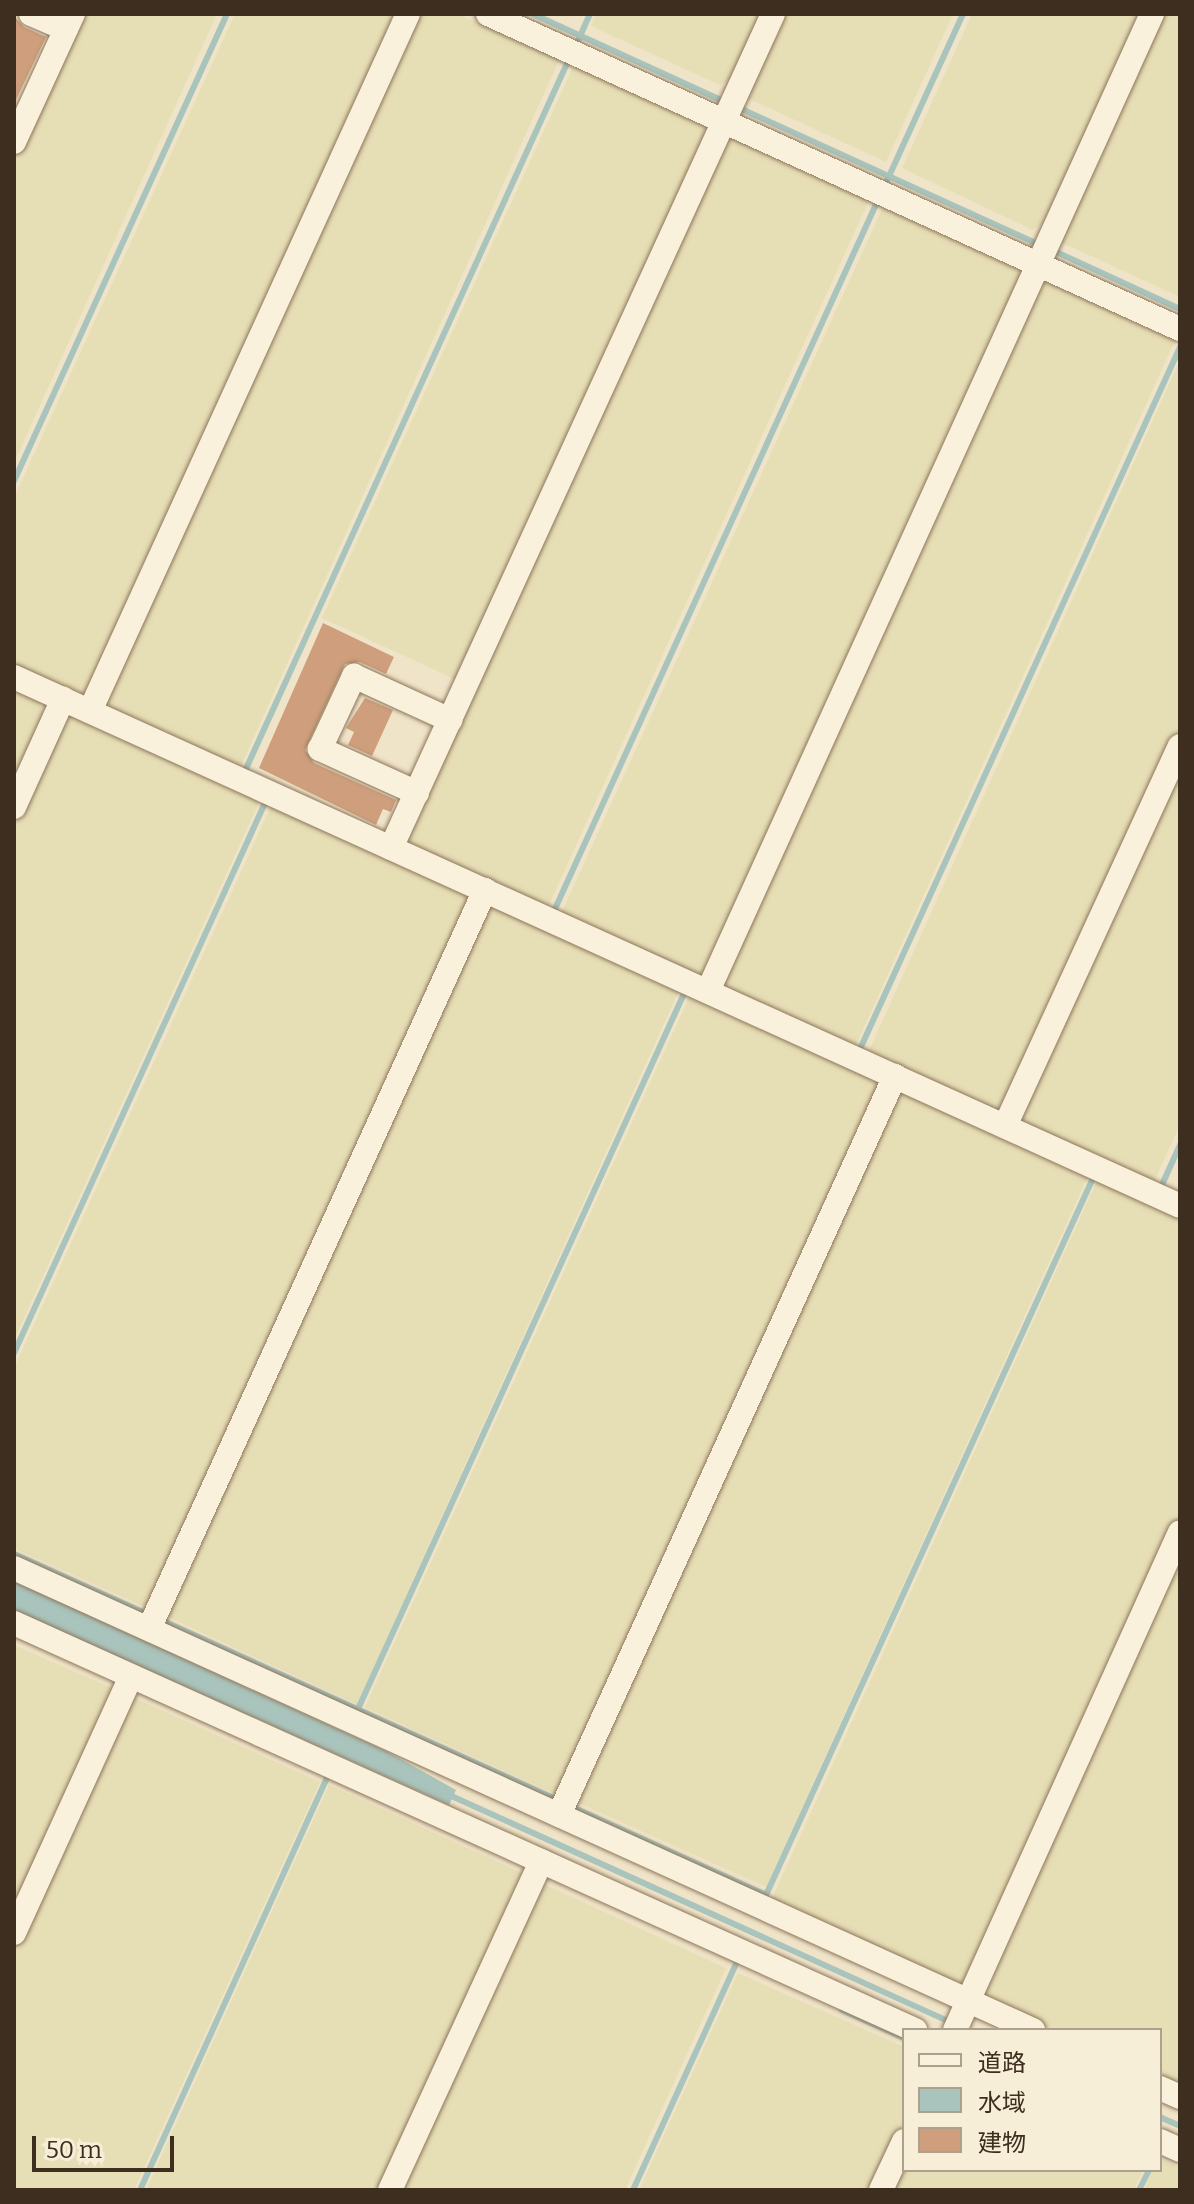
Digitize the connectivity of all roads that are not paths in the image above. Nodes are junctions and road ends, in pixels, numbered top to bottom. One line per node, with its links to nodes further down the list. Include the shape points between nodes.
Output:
1 (31, 14): 6 (street)
2 (408, 14): 13 (street)
3 (488, 14): 7 (street)
4 (773, 14): 7 (street)
5 (1152, 14): 9 (street)
6 (69, 22): 8 (street)
7 (730, 111): 9 (street); 14 (street)
8 (14, 142)
9 (1044, 254): 10 (street); 20 (street)
10 (1180, 329)
11 (14, 677): 12 (street)
12 (63, 699): 13 (street); 17 (street)
13 (90, 711): 18 (street)
14 (450, 720): 16 (street); 16 (street, via 354,676 320,749)
15 (1180, 746): 22 (street)
16 (417, 793): 18 (street)
17 (14, 807)
18 (391, 848): 19 (street)
19 (485, 890): 20 (street); 27 (street)
20 (708, 991): 21 (street)
21 (895, 1076): 22 (street); 29 (street)
22 (1005, 1126): 23 (street)
23 (1180, 1206)
24 (1180, 1532): 32 (street)
25 (14, 1568): 27 (street)
26 (14, 1623): 28 (street)
27 (149, 1629): 29 (street)
28 (131, 1676): 30 (street); 31 (street)
29 (559, 1815): 32 (street)
30 (541, 1861): 33 (street); 36 (street)
31 (14, 1933)
32 (963, 2013): 34 (street)
33 (911, 2028)
34 (1025, 2028)
35 (902, 2145): 37 (street)
36 (390, 2190)
37 (881, 2190)

